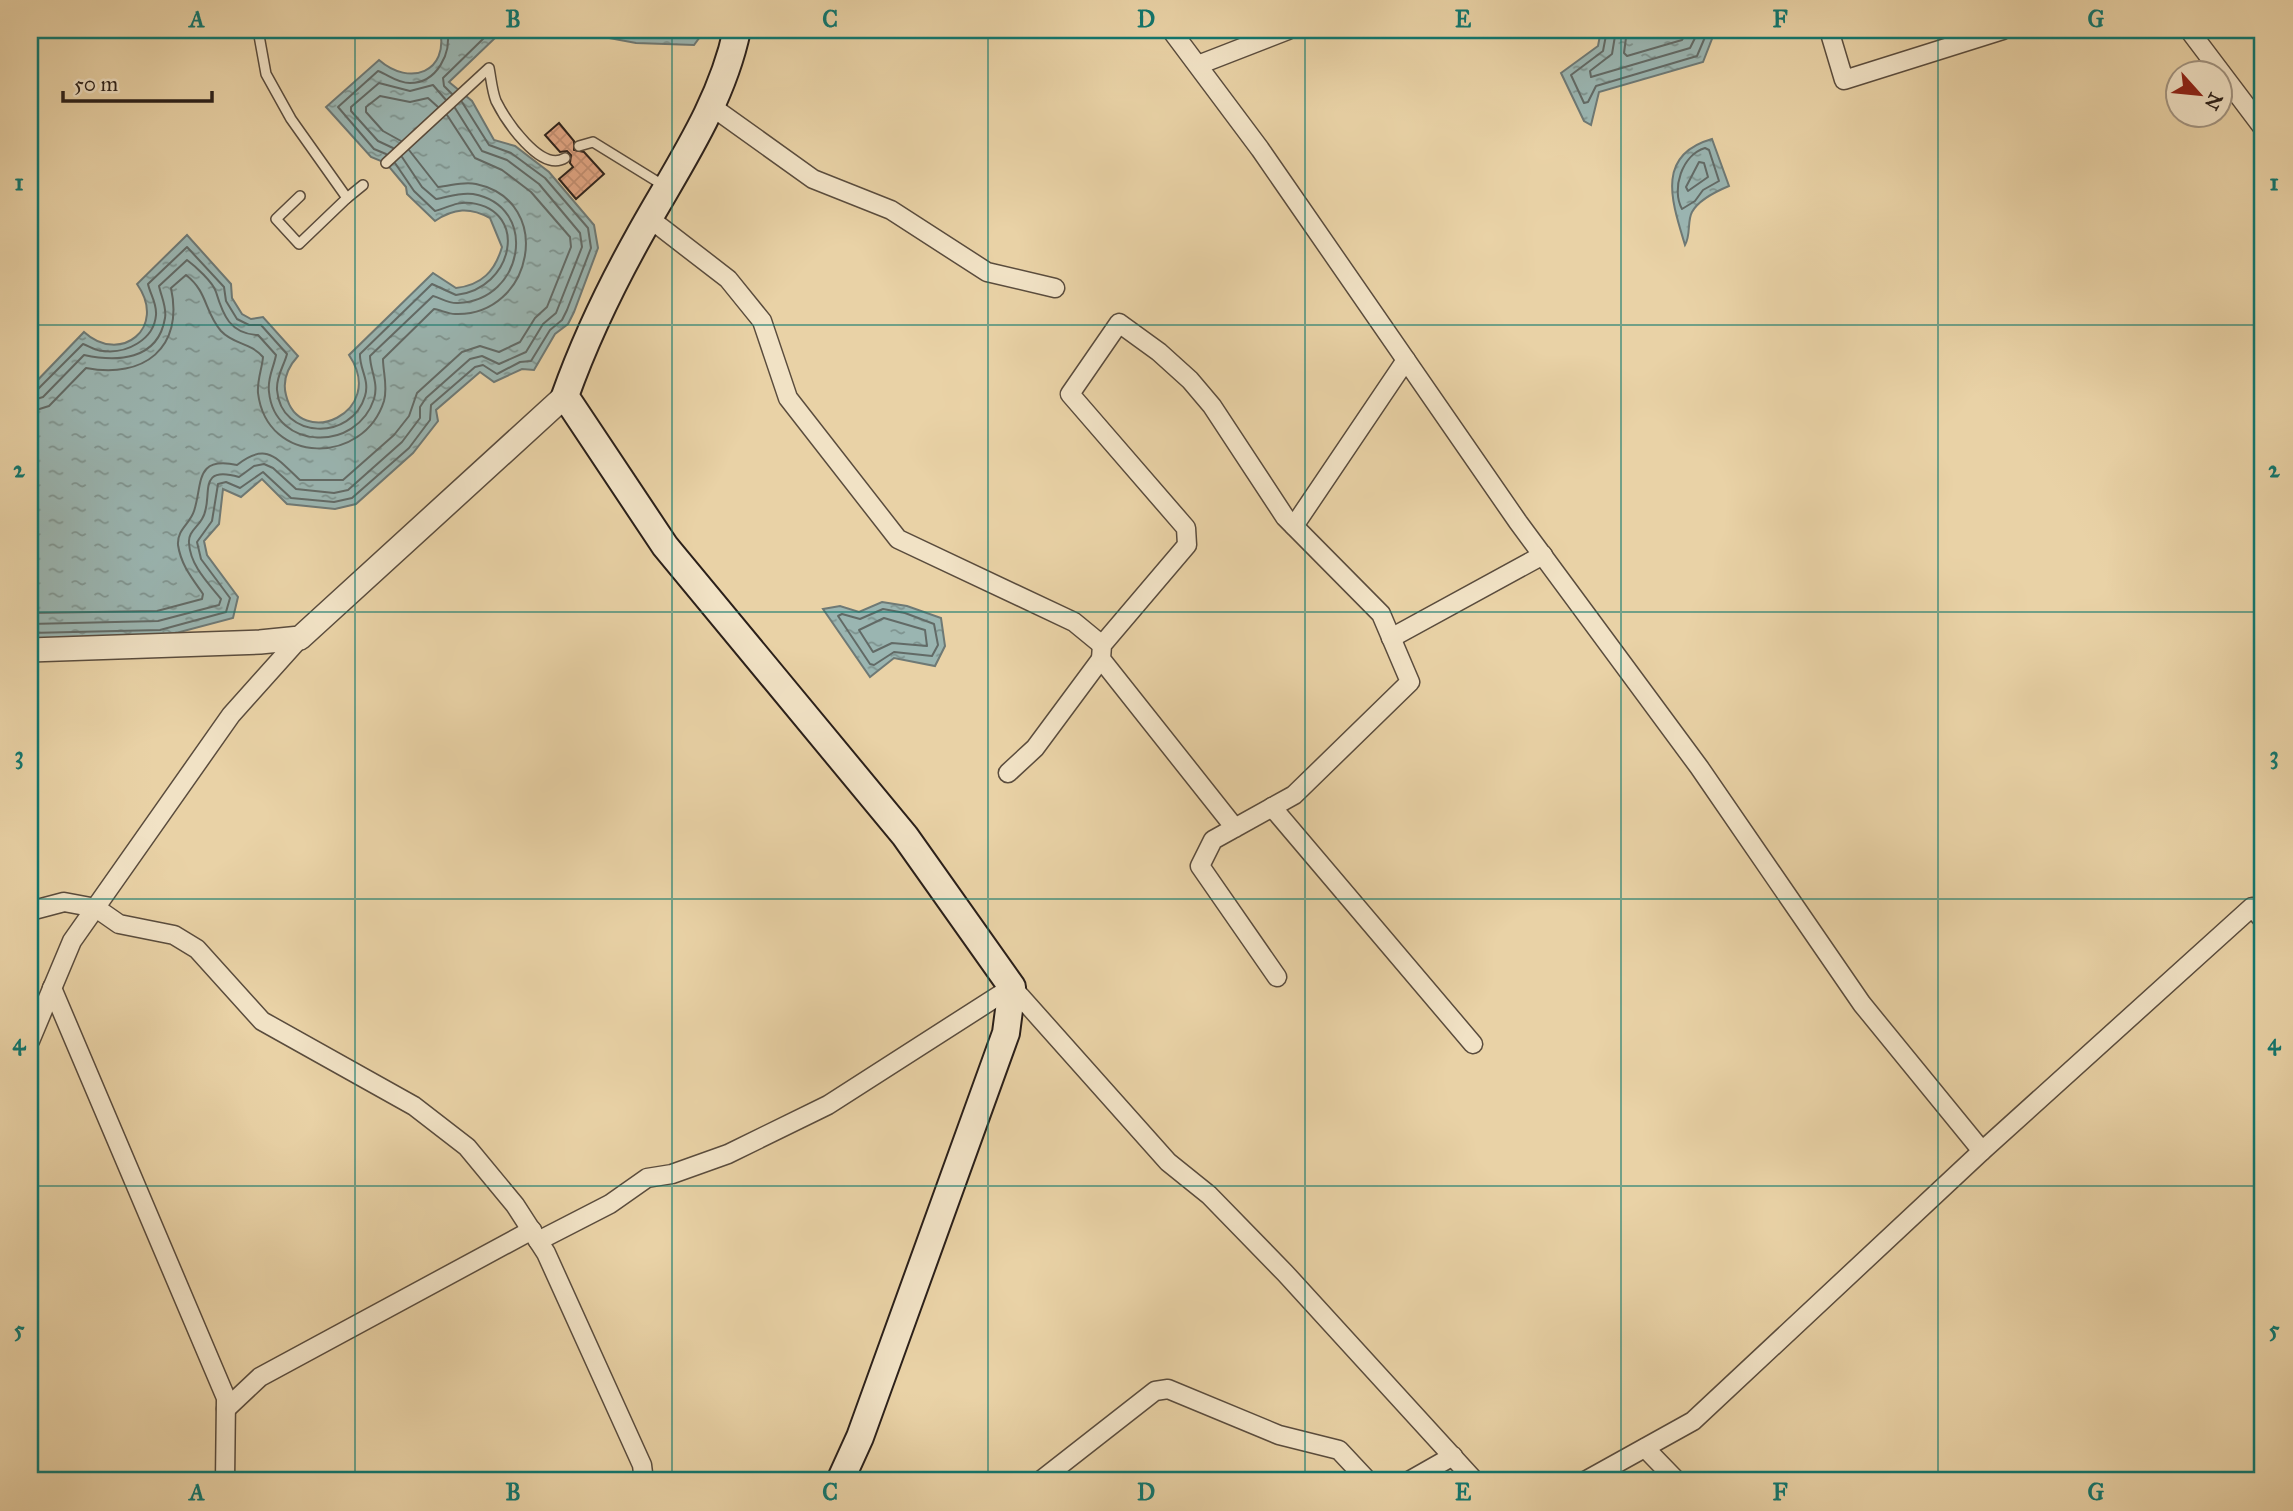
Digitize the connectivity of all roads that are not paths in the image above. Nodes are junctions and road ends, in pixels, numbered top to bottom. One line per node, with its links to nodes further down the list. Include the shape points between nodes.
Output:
1 (258, 30): 17 (lane, via 266,74 291,119)
2 (737, 30): 9 (main road)
3 (1171, 30): 8 (street)
4 (1288, 30): 8 (street)
5 (1829, 30): 6 (street, via 1844,80)
6 (2003, 30)
7 (2189, 30): 10 (street)
8 (1198, 65): 20 (street)
9 (711, 106): 15 (main road); 19 (street, via 813,180 891,210 987,272)
10 (2263, 128)
11 (579, 146): 15 (lane, via 593,142)
12 (565, 158): 13 (lane, via 550,162 517,135 495,99 489,68)
13 (389, 160)
14 (363, 185): 17 (lane)
15 (667, 188): 18 (main road)
16 (300, 196): 17 (lane, via 276,219 299,244)
17 (347, 198)
18 (649, 218): 21 (main road, via 584,343); 27 (street, via 728,279 762,321 788,398 898,539 1074,621)
19 (1055, 288)
20 (1406, 360): 22 (street); 23 (street)
21 (565, 396): 24 (street); 35 (main road, via 665,546 905,836)
22 (1294, 526): 25 (street, via 1381,614); 27 (street, via 1190,380 1119,323 1070,394 1186,528 1187,545)
23 (1543, 555): 25 (street); 39 (street, via 1699,767 1862,1004)
24 (300, 638): 26 (street); 31 (street, via 231,715)
25 (1391, 638): 29 (street, via 1410,682 1294,795)
26 (30, 650)
27 (1102, 652): 28 (street, via 1035,748); 30 (street)
28 (1008, 773)
29 (1272, 807): 30 (street); 38 (street)
30 (1235, 828): 34 (street, via 1213,840 1200,866)
31 (96, 908): 33 (street, via 64,902); 36 (street, via 72,941); 40 (street, via 119,925 174,935 197,949 262,1021 414,1106 467,1147)
32 (2260, 908): 39 (street)
33 (30, 911)
34 (1277, 977)
35 (1012, 987): 40 (street, via 828,1105 728,1154 647,1178 610,1204); 43 (street, via 1168,1162 1209,1195 1285,1273); 46 (main road, via 1006,1033)
36 (52, 988): 37 (street); 41 (street, via 226,1398)
37 (30, 1041)
38 (1474, 1044)
39 (1982, 1151): 42 (street, via 1693,1421)
40 (535, 1235): 41 (street, via 260,1377); 45 (street, via 642,1465)
41 (226, 1409): 44 (street)
42 (1645, 1448): 51 (street); 52 (street)
43 (1453, 1456): 49 (street); 50 (street)
44 (225, 1481)
45 (644, 1481)
46 (840, 1481)
47 (1040, 1481): 48 (street, via 1155,1391 1168,1389 1279,1435 1339,1450)
48 (1368, 1481)
49 (1409, 1481)
50 (1475, 1481)
51 (1586, 1481)
52 (1677, 1481)

